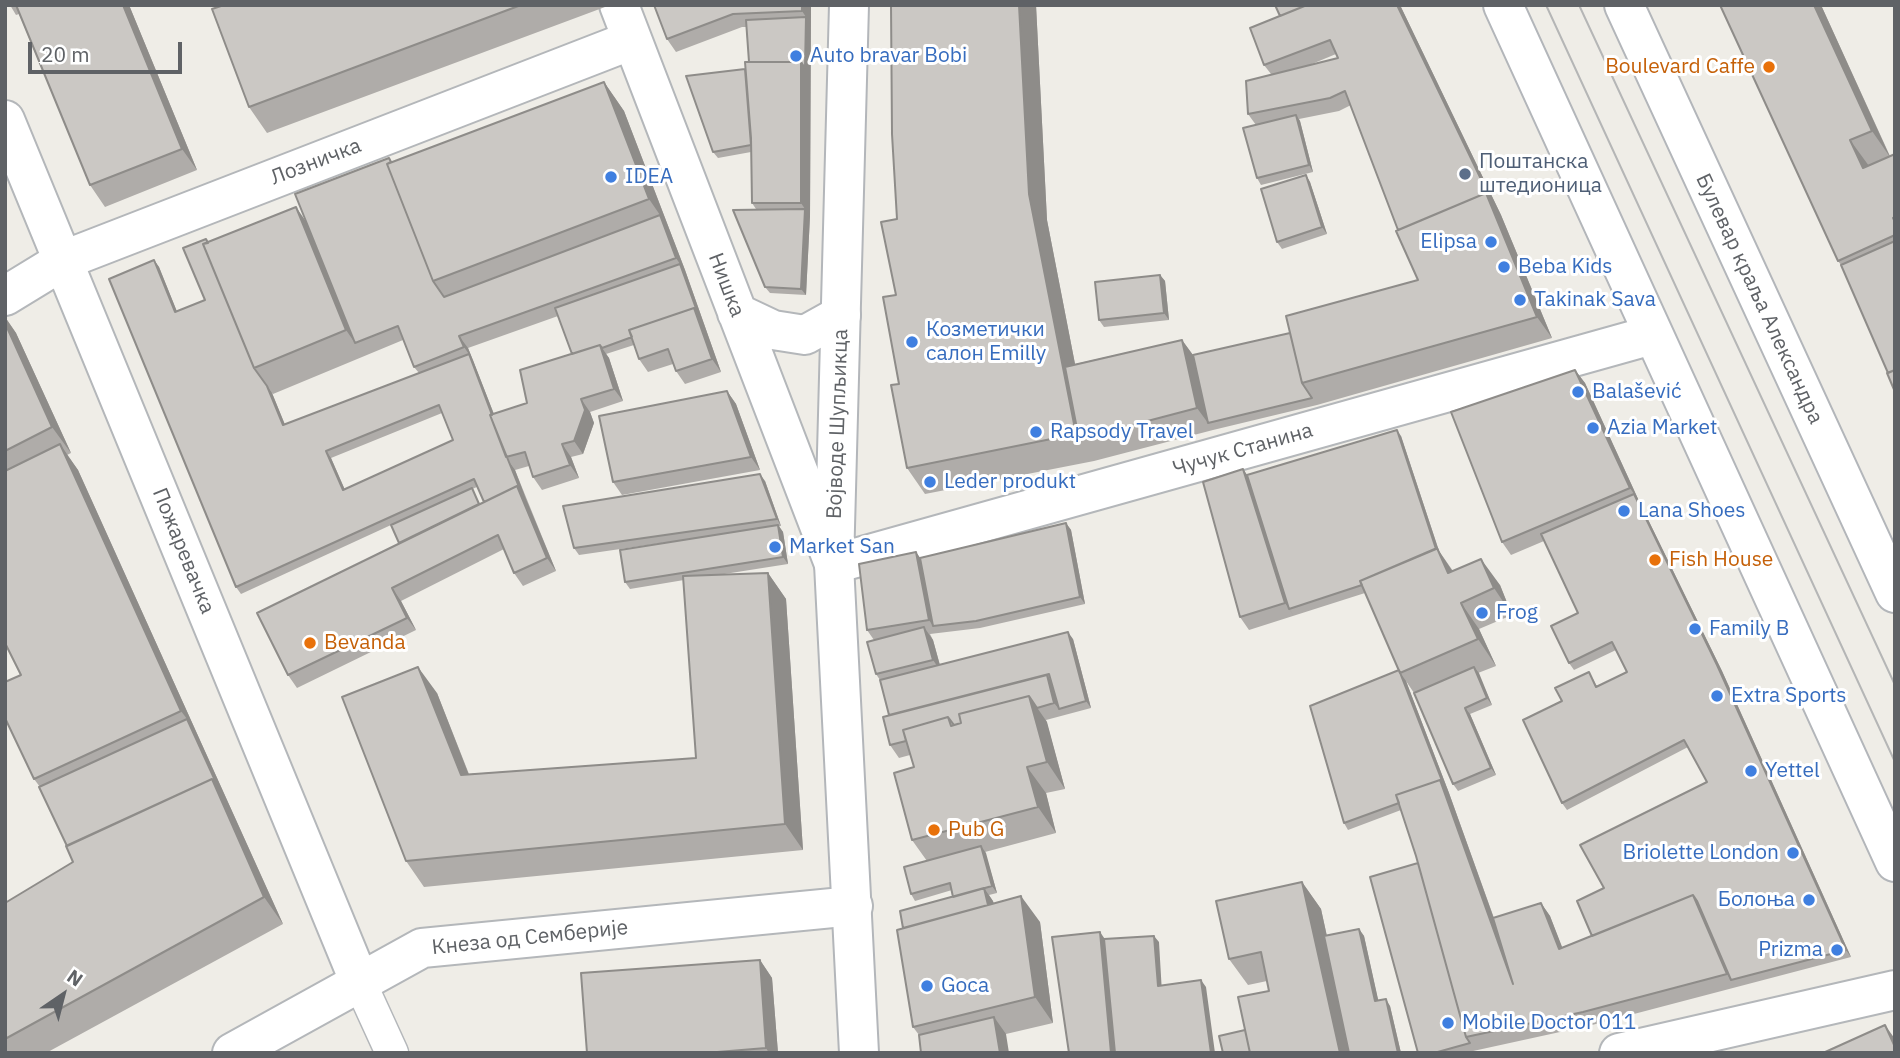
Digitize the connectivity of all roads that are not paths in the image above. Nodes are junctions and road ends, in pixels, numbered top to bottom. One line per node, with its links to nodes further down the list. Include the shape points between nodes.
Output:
1 (849, 5): 9 (street, Војводе Шупљикца)
2 (1503, 5): 10 (street)
3 (1624, 5): 12 (street, Булевар краља Александра)
4 (626, 22): 6 (street, Лозничка); 8 (street, Нишка)
5 (5, 120): 6 (street, Пожаревачка)
6 (64, 260): 7 (street, Лозничка); 15 (street, Пожаревачка)
7 (5, 296)
8 (737, 313): 9 (street, via 774,330 805,335); 11 (street, Нишка)
9 (841, 315): 11 (street, Војводе Шупљикца)
10 (1652, 335): 11 (street, Чучук Станина); 13 (street)
11 (834, 564): 14 (street, Војводе Шупљикца)
12 (1895, 593)
13 (1895, 862)
14 (853, 906): 15 (street, Кнеза од Семберије, via 422,948); 19 (street, Војводе Шупљикца)
15 (360, 983): 17 (street, Кнеза од Семберије); 18 (lane)
16 (1895, 990): 20 (street)
17 (232, 1053)
18 (392, 1053)
19 (859, 1053)
20 (1619, 1053)

